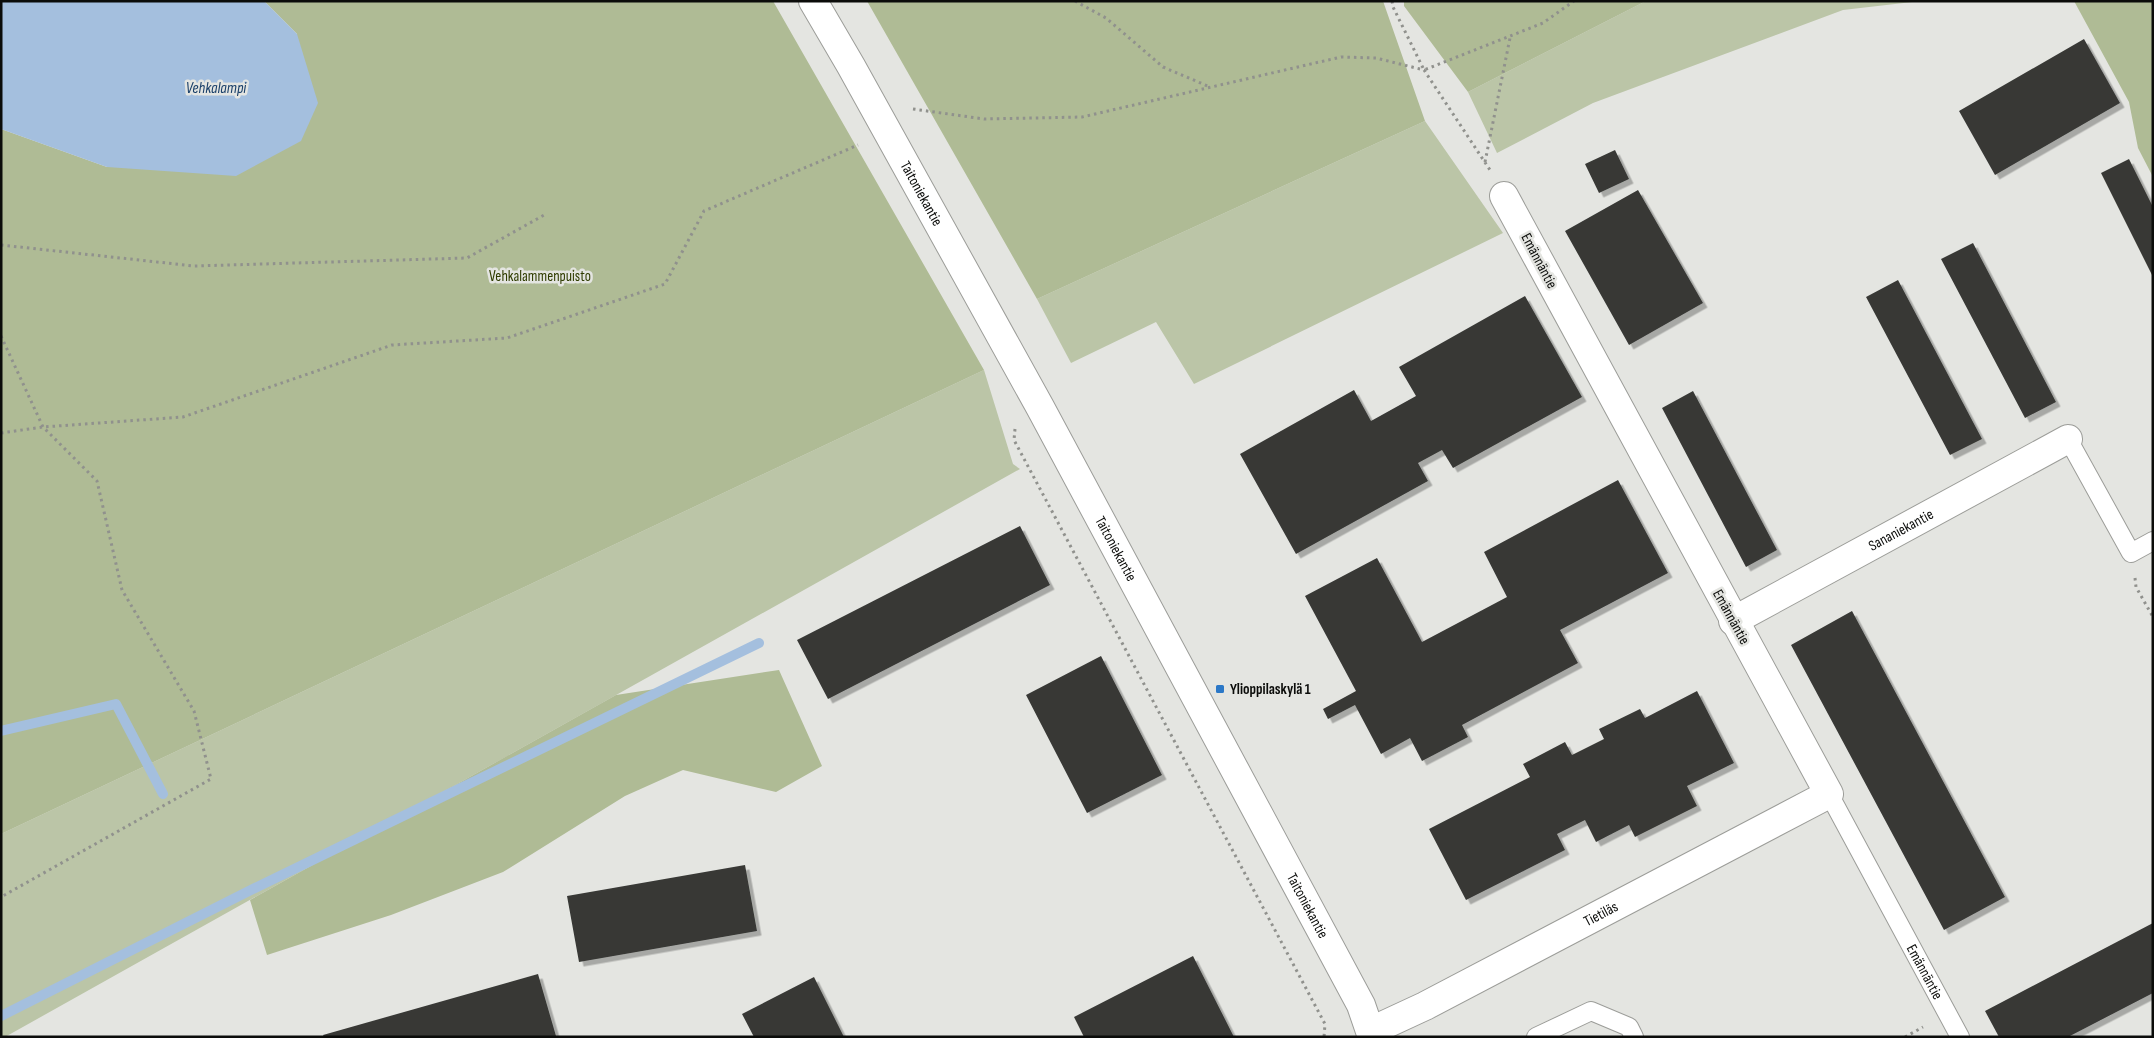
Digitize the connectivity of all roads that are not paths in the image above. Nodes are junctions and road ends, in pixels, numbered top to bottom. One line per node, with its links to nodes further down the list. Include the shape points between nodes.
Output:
1 (813, 1): 7 (street, Taitoniekantie, via 1040,406 1361,1005)
2 (1504, 196): 5 (street, Emännäntie)
3 (2068, 439): 4 (lane, via 2131,553); 5 (street, Sananiekantie)
4 (2153, 541)
5 (1733, 621): 6 (street, Emännäntie)
6 (1829, 794): 7 (street, Tietiläs); 10 (lane, Emännäntie)
7 (1371, 1034)
8 (1536, 1037): 9 (lane, via 1591,1011 1629,1027)
9 (1634, 1037)
10 (1960, 1037)

